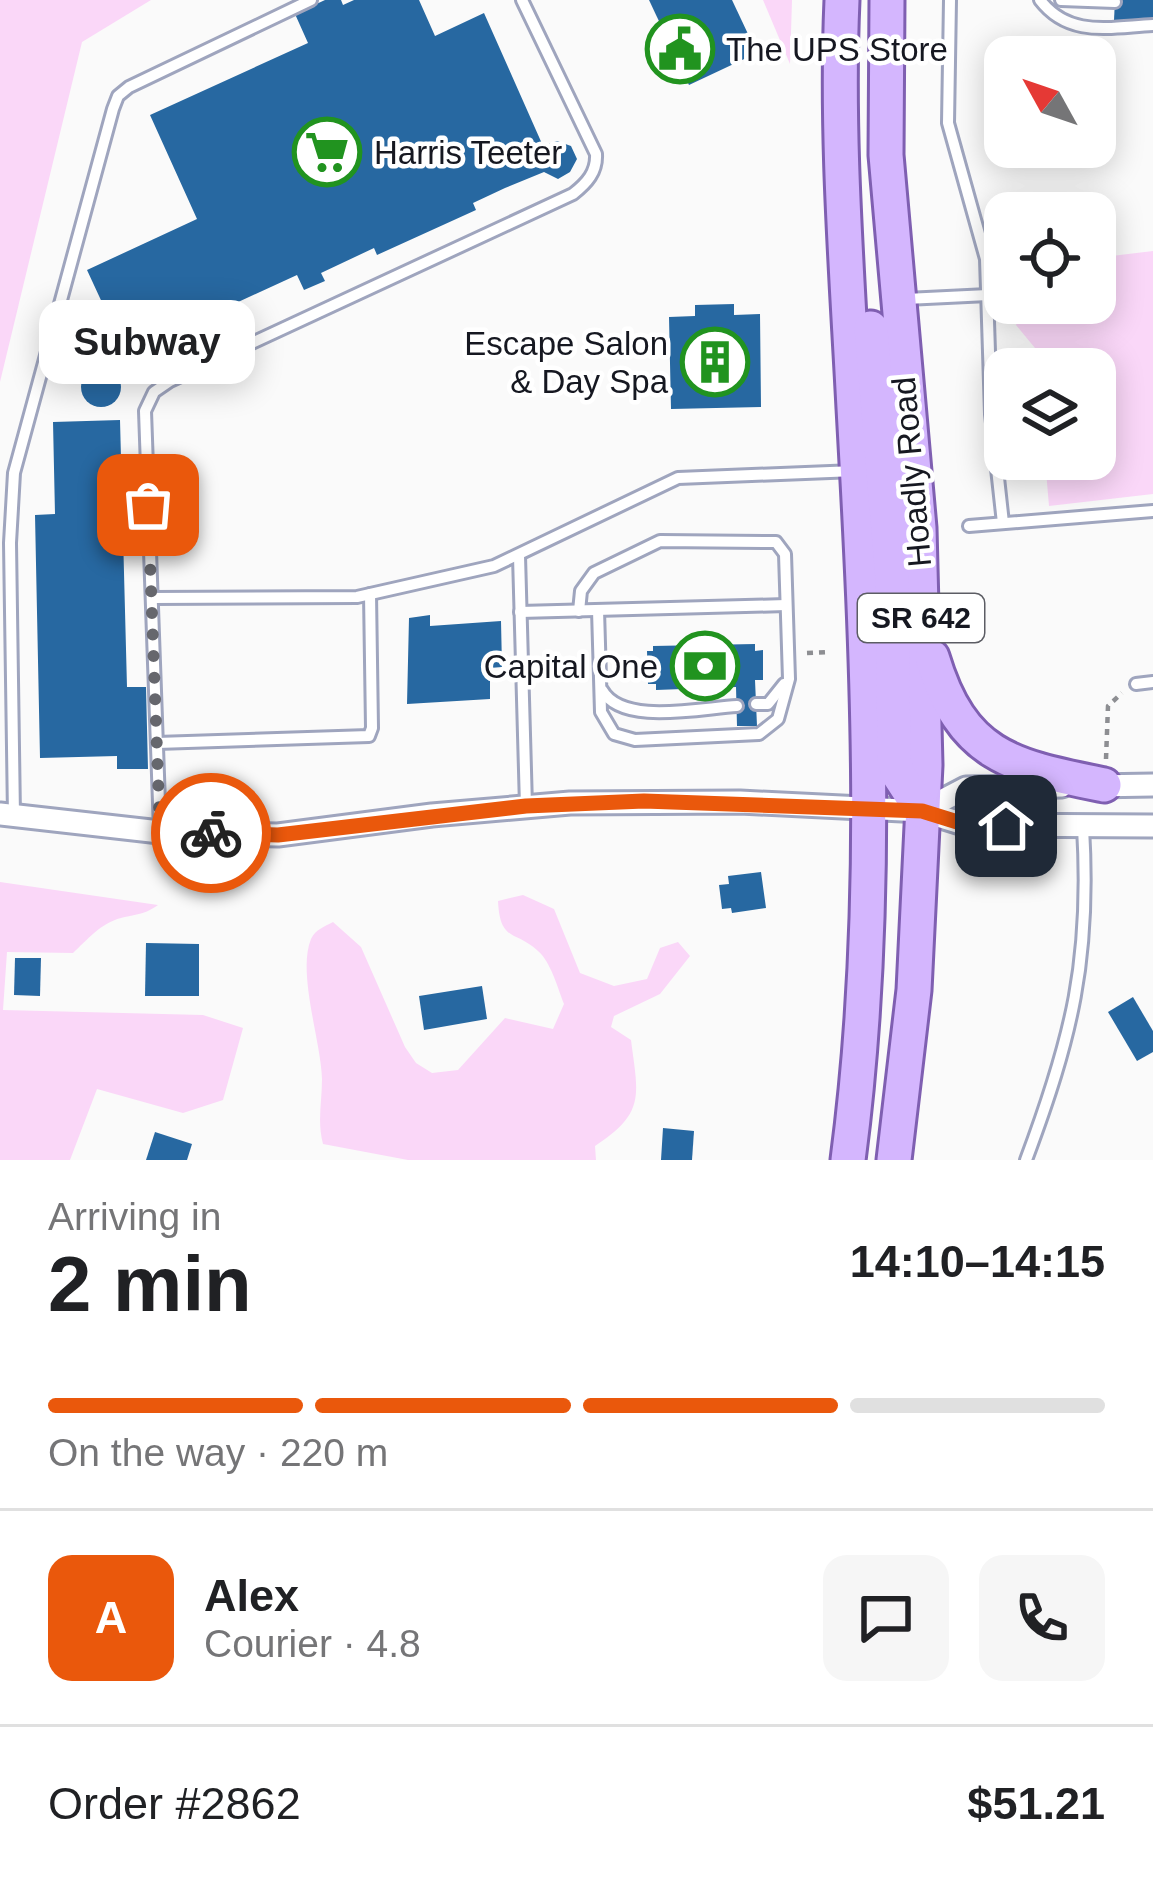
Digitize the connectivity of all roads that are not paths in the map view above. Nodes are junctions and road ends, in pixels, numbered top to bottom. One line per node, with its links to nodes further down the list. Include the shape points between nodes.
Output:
1 (311, 0): 39 (lane, via 129,87 113,109 14,472)
2 (522, 0): 21 (lane, via 596,154 594,172 572,194 154,392 145,411)
3 (842, 0): 10 (main road, Hoadly Road / SR 642)
4 (886, 0): 13 (main road, Hoadly Road / SR 642)
5 (950, 0): 11 (lane, via 948,123)
6 (1040, 0): 9 (lane, via 1078,27)
7 (1061, 0): 8 (lane)
8 (1114, 2)
9 (1153, 25)
10 (842, 167): 15 (main road, Hoadly Road / SR 642); 38 (main road, via 859,225 887,481 894,759)
11 (984, 258)
12 (984, 295): 13 (lane)
13 (897, 299): 26 (main road, Hoadly Road / SR 642)
14 (989, 324): 17 (lane)
15 (858, 471): 19 (lane, via 678,478); 37 (main road, Hoadly Road / SR 642)
16 (1153, 511): 17 (lane)
17 (1003, 523): 18 (lane)
18 (969, 526)
19 (519, 556): 20 (lane); 25 (lane)
20 (370, 594): 21 (lane); 33 (lane, via 369,736)
21 (152, 598): 33 (lane)
22 (786, 605): 23 (lane); 24 (lane, via 785,554 776,542 660,541 594,573); 27 (lane)
23 (598, 610): 24 (lane); 30 (lane)
24 (579, 611): 25 (lane)
25 (520, 613): 36 (lane)
26 (921, 620): 34 (main road, via 942,688 979,743 1023,768); 38 (main road, Hoadly Road / SR 642)
27 (788, 669): 30 (lane, via 784,707 759,734 624,739 605,725); 31 (lane, via 780,693)
28 (1153, 682): 29 (lane)
29 (1136, 684)
30 (600, 687): 32 (lane, via 611,704 631,712)
31 (756, 704)
32 (737, 706)
33 (157, 743): 42 (lane)
34 (1105, 772): 35 (street); 38 (street, via 966,788)
35 (1153, 784)
36 (526, 806): 37 (street, via 740,802); 42 (street, via 278,835)
37 (869, 810): 38 (street); 43 (main road, Hoadly Road / SR 642, via 867,957)
38 (922, 811): 40 (street, via 967,825); 44 (main road, Hoadly Road / SR 642, via 914,990)
39 (7, 815): 42 (street)
40 (1083, 826): 41 (street); 45 (lane, via 1086,912 1074,1015)
41 (1153, 826)
42 (160, 832)
43 (848, 1160)
44 (894, 1160)
45 (1026, 1160)

